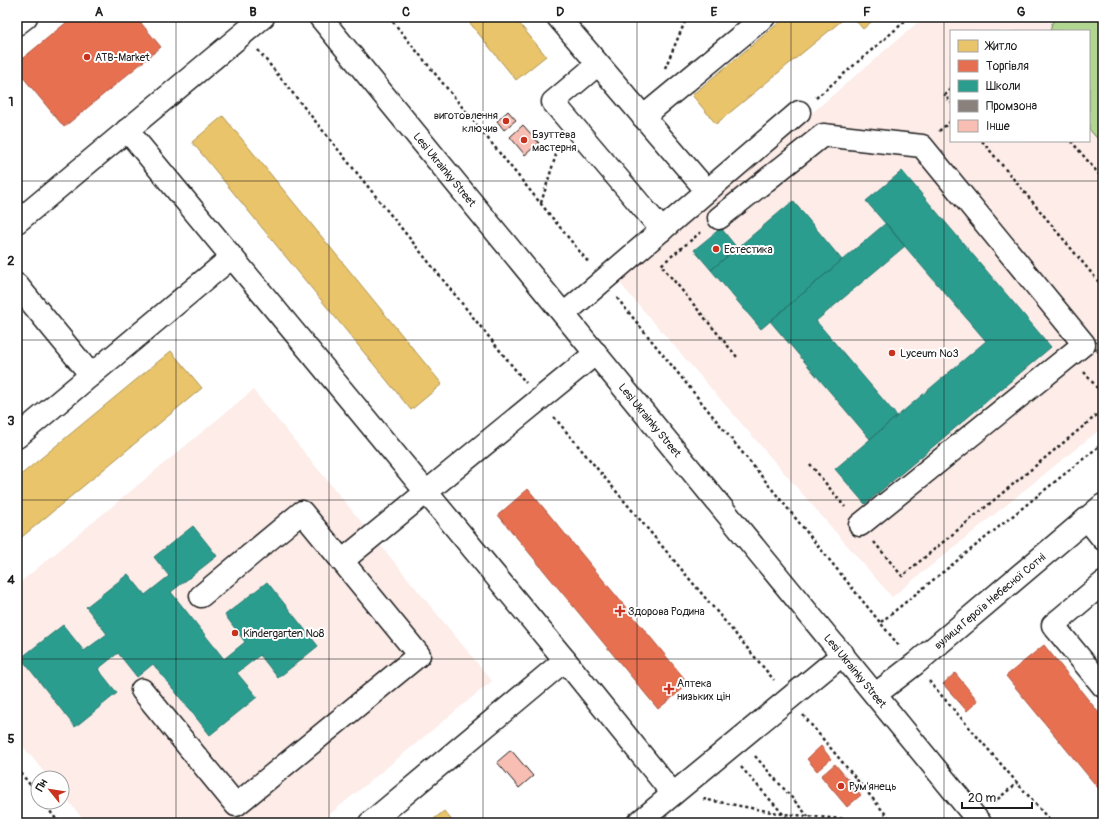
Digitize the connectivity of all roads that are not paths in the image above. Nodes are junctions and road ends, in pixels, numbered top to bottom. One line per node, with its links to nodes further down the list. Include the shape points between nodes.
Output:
1 (26, 17): 6 (main road)
2 (263, 17): 10 (main road)
3 (320, 17): 19 (main road, Lesi Ukrainky Street)
4 (558, 17): 7 (main road)
5 (764, 17): 9 (main road)
6 (17, 24)
7 (598, 64): 9 (main road); 16 (main road, via 553,102)
8 (798, 112): 11 (main road)
9 (643, 117): 13 (main road)
10 (127, 130): 15 (main road); 17 (main road)
11 (777, 131): 12 (main road); 13 (main road)
12 (823, 135): 14 (main road); 26 (main road, via 922,146 1084,344)
13 (707, 191): 16 (main road)
14 (719, 218)
15 (17, 222)
16 (662, 230): 19 (main road)
17 (232, 257): 21 (main road); 23 (main road)
18 (17, 285): 21 (main road)
19 (564, 314): 20 (main road, Lesi Ukrainky Street)
20 (596, 353): 23 (main road); 31 (main road, Lesi Ukrainky Street)
21 (91, 375): 22 (main road)
22 (17, 437)
23 (426, 492): 28 (main road); 32 (main road)
24 (1103, 505): 25 (main road, вулиця Героїв Небесної Сотні)
25 (1087, 519): 27 (main road); 35 (main road, вулиця Героїв Небесної Сотні)
26 (860, 525)
27 (1103, 539)
28 (342, 561): 30 (main road, via 302,512); 34 (main road, via 419,655 236,805)
29 (1103, 584): 33 (main road, via 1053,625)
30 (201, 596)
31 (843, 654): 35 (main road, Lesi Ukrainky Street); 36 (main road)
32 (565, 660): 36 (main road); 37 (main road)
33 (1103, 686)
34 (142, 690)
35 (876, 694): 39 (main road, Lesi Ukrainky Street)
36 (673, 794): 38 (main road)
37 (370, 823)
38 (638, 823)
39 (980, 823)

